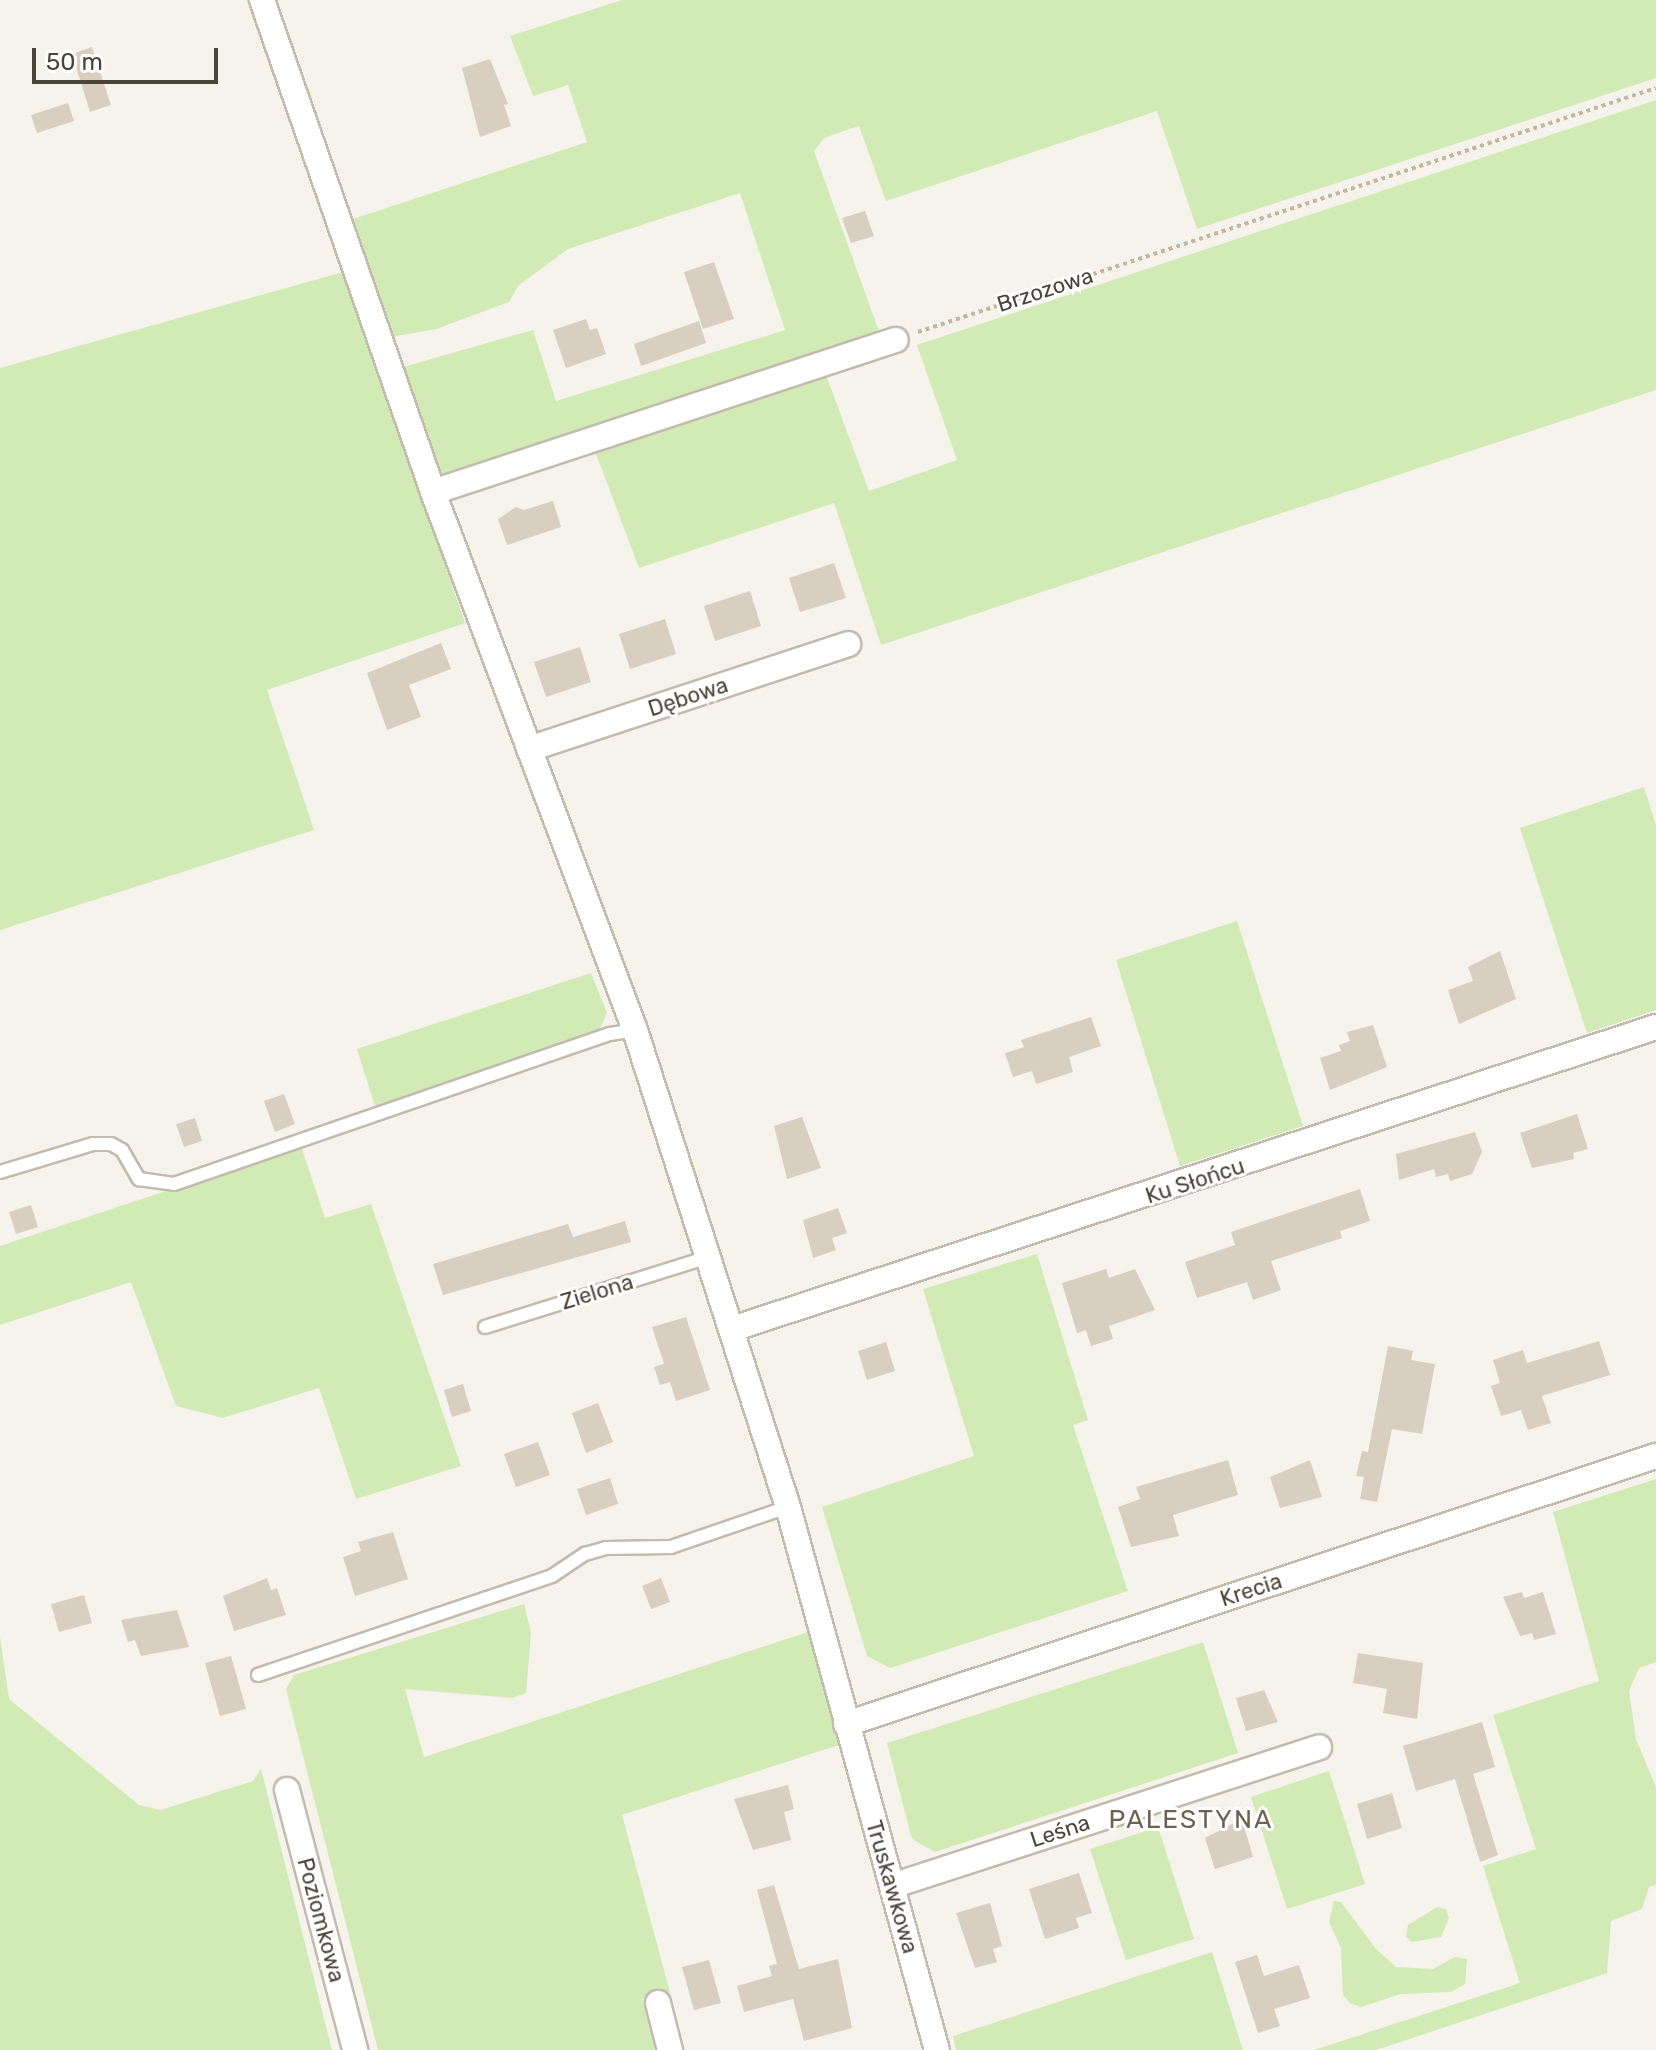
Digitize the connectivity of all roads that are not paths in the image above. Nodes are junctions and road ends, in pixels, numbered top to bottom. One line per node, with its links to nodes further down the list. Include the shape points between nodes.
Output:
1 (262, 0): 3 (street, Truskawkowa)
2 (896, 340): 3 (street)
3 (433, 492): 5 (street, Truskawkowa)
4 (848, 644): 5 (street, Dębowa)
5 (529, 749): 7 (street, Truskawkowa)
6 (1656, 1027): 11 (street, Ku Słońcu)
7 (635, 1030): 8 (lane, via 610,1034 174,1184 139,1179 122,1150 111,1144 93,1144); 9 (street, Truskawkowa)
8 (0, 1172)
9 (709, 1257): 10 (lane, Zielona); 11 (street, Truskawkowa)
10 (485, 1327)
11 (732, 1329): 13 (street, Truskawkowa)
12 (1656, 1456): 15 (street, Krecia)
13 (788, 1507): 14 (lane, via 671,1547 606,1548 585,1554 552,1576); 15 (street, Truskawkowa)
14 (258, 1675)
15 (846, 1724): 18 (street, Truskawkowa)
16 (1319, 1747): 18 (street, Leśna)
17 (287, 1790): 20 (street, Poziomkowa)
18 (892, 1886): 22 (street, Truskawkowa)
19 (658, 2003): 21 (street)
20 (355, 2050)
21 (670, 2050)
22 (937, 2050)

